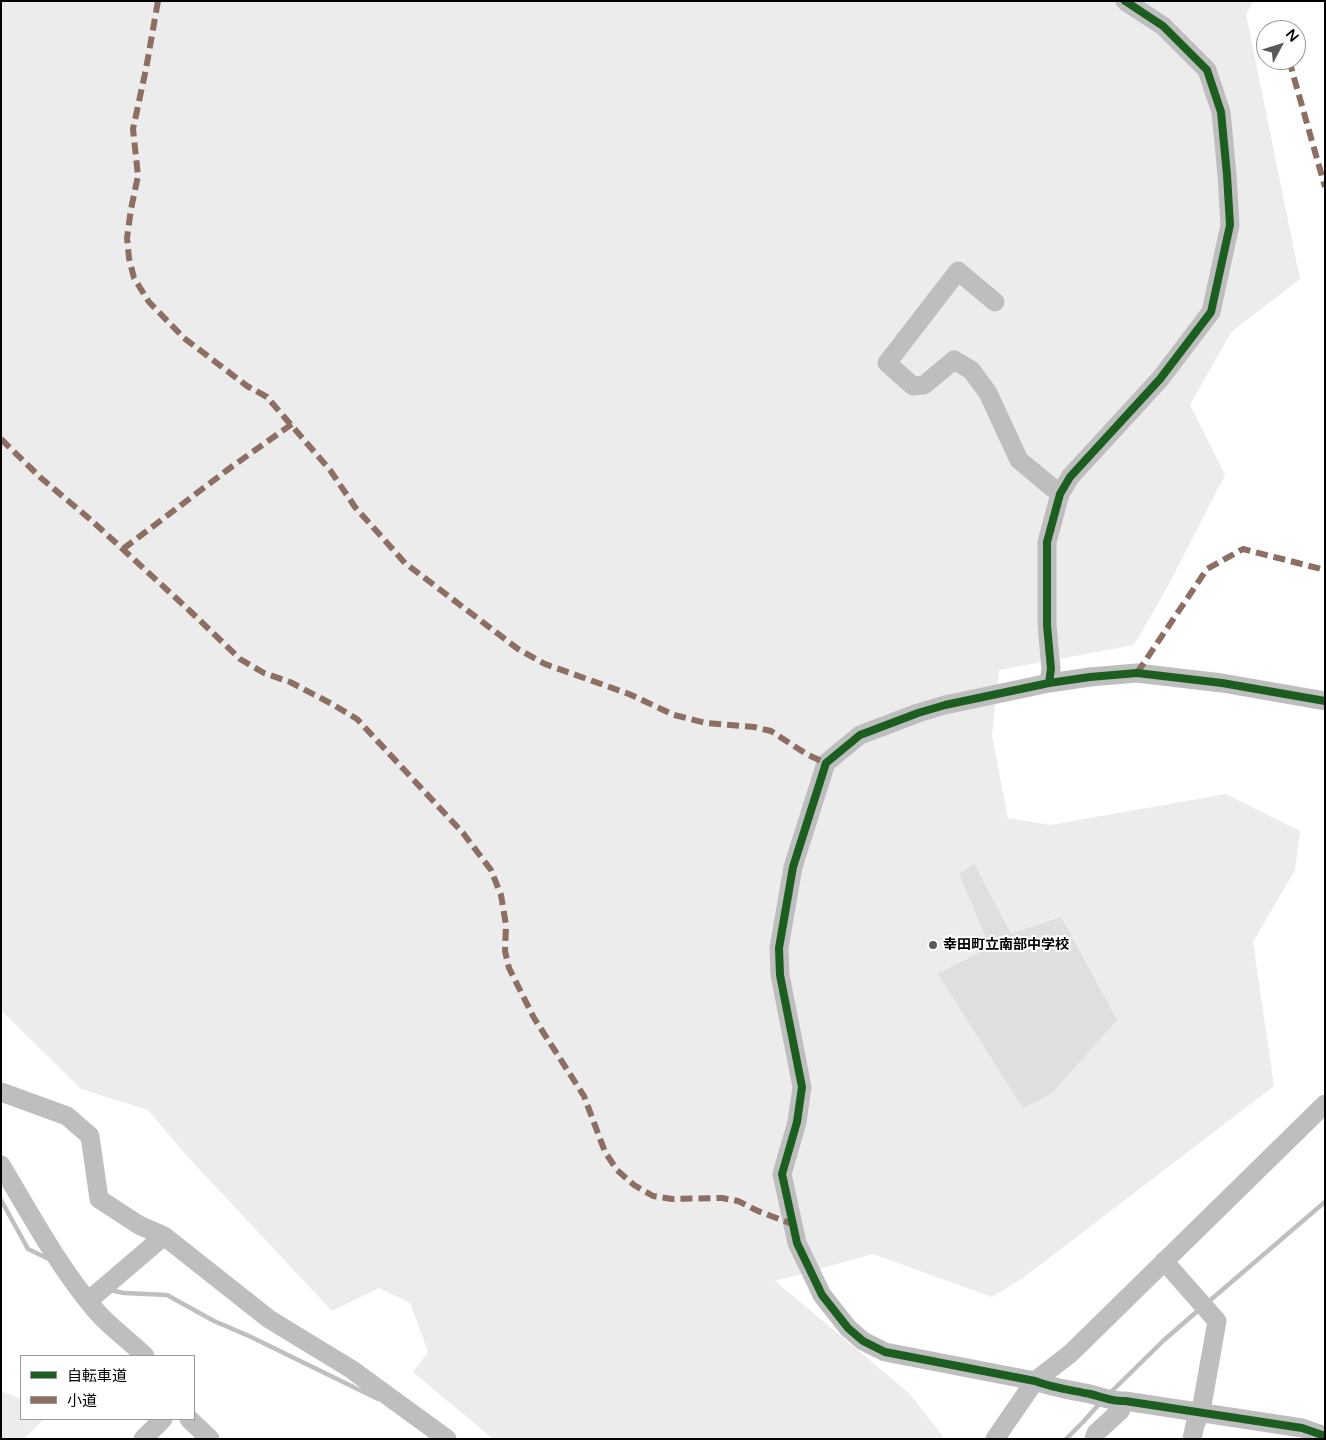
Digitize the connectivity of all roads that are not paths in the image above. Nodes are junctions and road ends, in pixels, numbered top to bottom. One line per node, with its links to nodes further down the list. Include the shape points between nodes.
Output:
1 (1124, 1): 3 (street, via 1163,26 1207,70 1221,112 1230,225 1212,312 1160,379 1070,477)
2 (995, 302): 3 (street, via 958,271 887,364 913,386 924,385 954,360 971,370 988,393 1019,460)
3 (1060, 494): 4 (street, via 1047,542)
4 (1050, 683): 5 (street, via 1137,673 1222,683); 13 (street, via 918,713 860,735 826,763 793,867 779,948 780,975 802,1087 798,1122 782,1174 797,1243 822,1295 848,1328 863,1341 885,1352)
5 (1325, 702)
6 (1, 1092): 9 (street, via 67,1116 90,1136 99,1199 139,1225)
7 (1325, 1104): 10 (street)
8 (1, 1165): 11 (street)
9 (164, 1236): 11 (street); 21 (street, via 269,1319 351,1369)
10 (1164, 1261): 13 (street, via 1071,1353); 15 (street, via 1217,1321)
11 (88, 1301): 12 (street)
12 (144, 1355)
13 (1035, 1381): 14 (street, via 1054,1388); 22 (street)
14 (1125, 1401): 15 (street); 23 (street)
15 (1201, 1411): 18 (street, via 1302,1428); 24 (street)
16 (162, 1420): 19 (street)
17 (190, 1420): 20 (street)
18 (1325, 1436)
19 (143, 1439)
20 (210, 1439)
21 (447, 1439)
22 (995, 1439)
23 (1094, 1439)
24 (1192, 1439)

